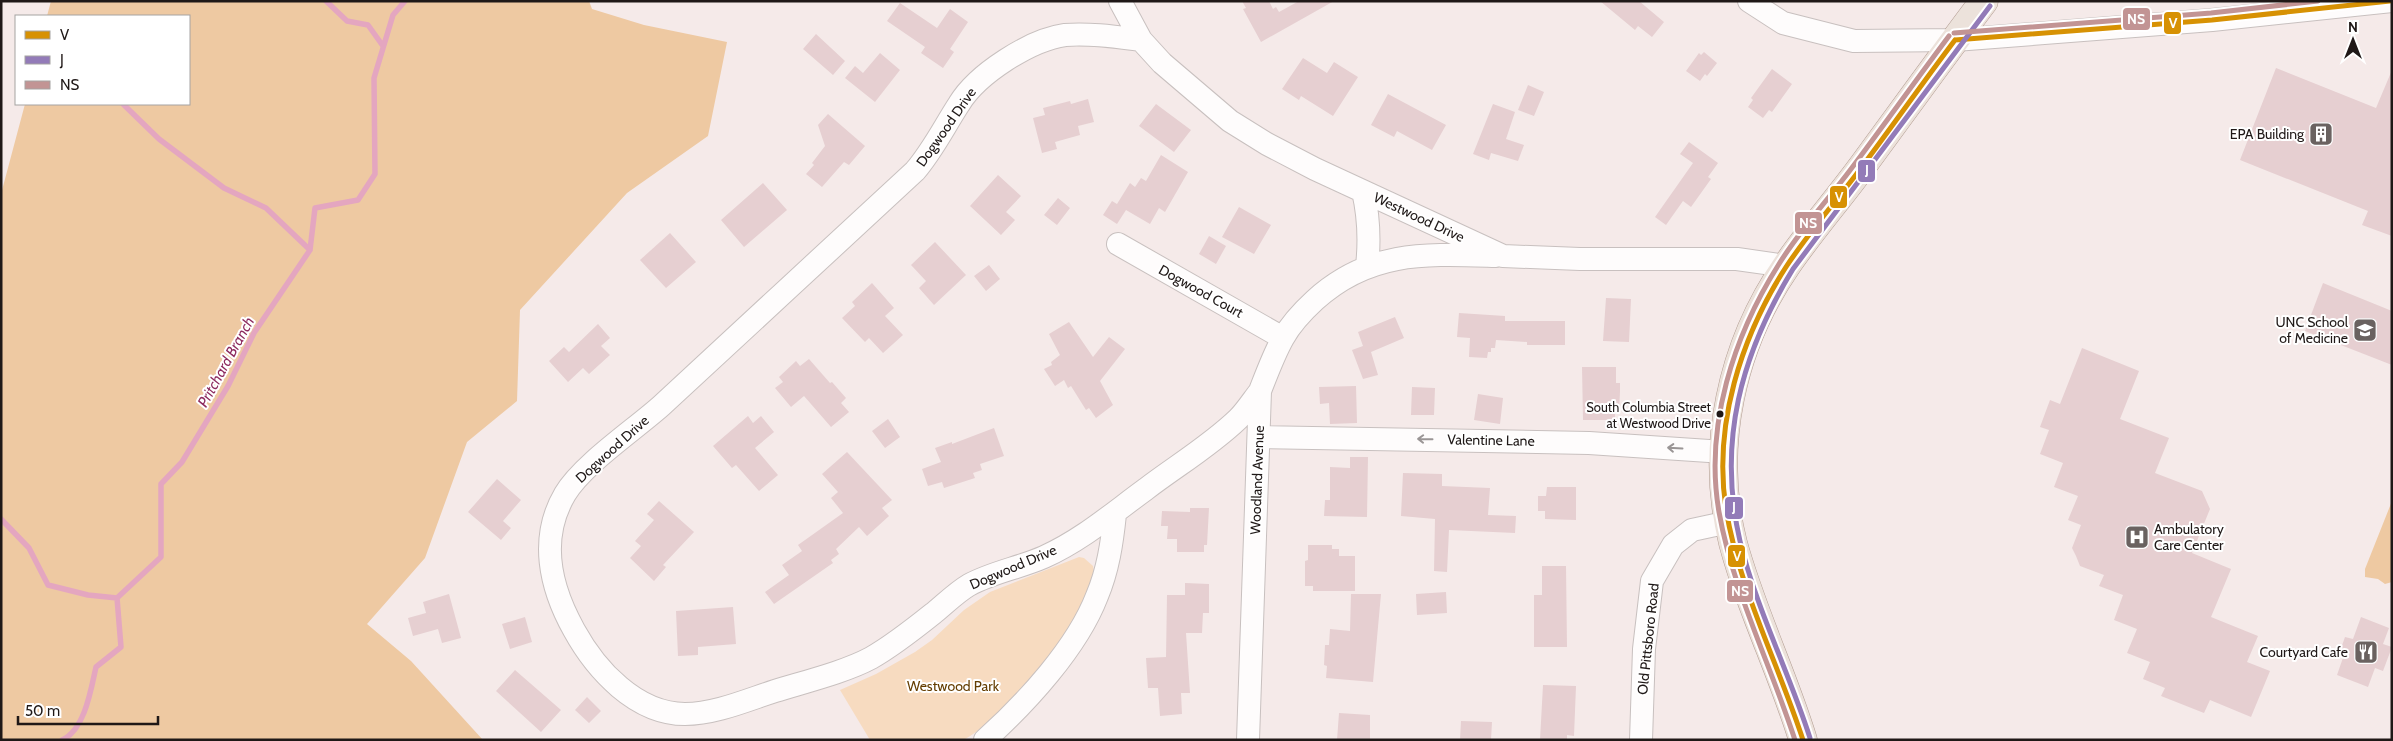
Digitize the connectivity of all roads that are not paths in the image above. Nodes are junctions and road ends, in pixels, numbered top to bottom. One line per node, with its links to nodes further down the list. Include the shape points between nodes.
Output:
1 (1120, 1): 5 (street, Westwood Drive)
2 (1749, 1): 6 (street, via 1783,23 1854,41)
3 (1984, 1): 6 (main road)
4 (2392, 2): 6 (street)
5 (1141, 40): 7 (street, Westwood Drive, via 1162,63 1230,121 1267,144); 16 (street, Dogwood Drive, via 1064,36 1004,60 977,82 959,102 931,153 915,171 657,410 584,472 567,491 553,519 549,548 551,572 582,644 621,688 646,706 686,714 714,710 868,660 921,624 967,586 994,573 1044,557)
6 (1955, 40): 11 (main road)
7 (1363, 191): 9 (street, Westwood Drive); 10 (street, via 1369,214)
8 (1118, 244): 12 (street, Dogwood Court)
9 (1503, 256): 10 (street, Woodland Avenue, via 1424,254); 11 (street, Westwood Drive, via 1737,259)
10 (1367, 266): 12 (street, Woodland Avenue, via 1323,293 1304,310)
11 (1786, 266): 15 (main road, via 1747,338 1728,406)
12 (1283, 338): 13 (street, Woodland Avenue)
13 (1260, 390): 14 (street, Woodland Avenue); 16 (street, Dogwood Drive, via 1238,418)
14 (1259, 437): 15 (street, Valentine Lane, one-way to 14, via 1589,443); 19 (street, Woodland Avenue)
15 (1724, 452): 17 (main road)
16 (1115, 514): 18 (street, via 1104,576 1086,618 1039,686)
17 (1729, 522): 20 (street, Old Pittsboro Road, via 1692,530 1673,545 1652,580 1644,649); 21 (main road, via 1733,544)
18 (985, 740)
19 (1248, 740)
20 (1641, 740)
21 (1803, 740)

